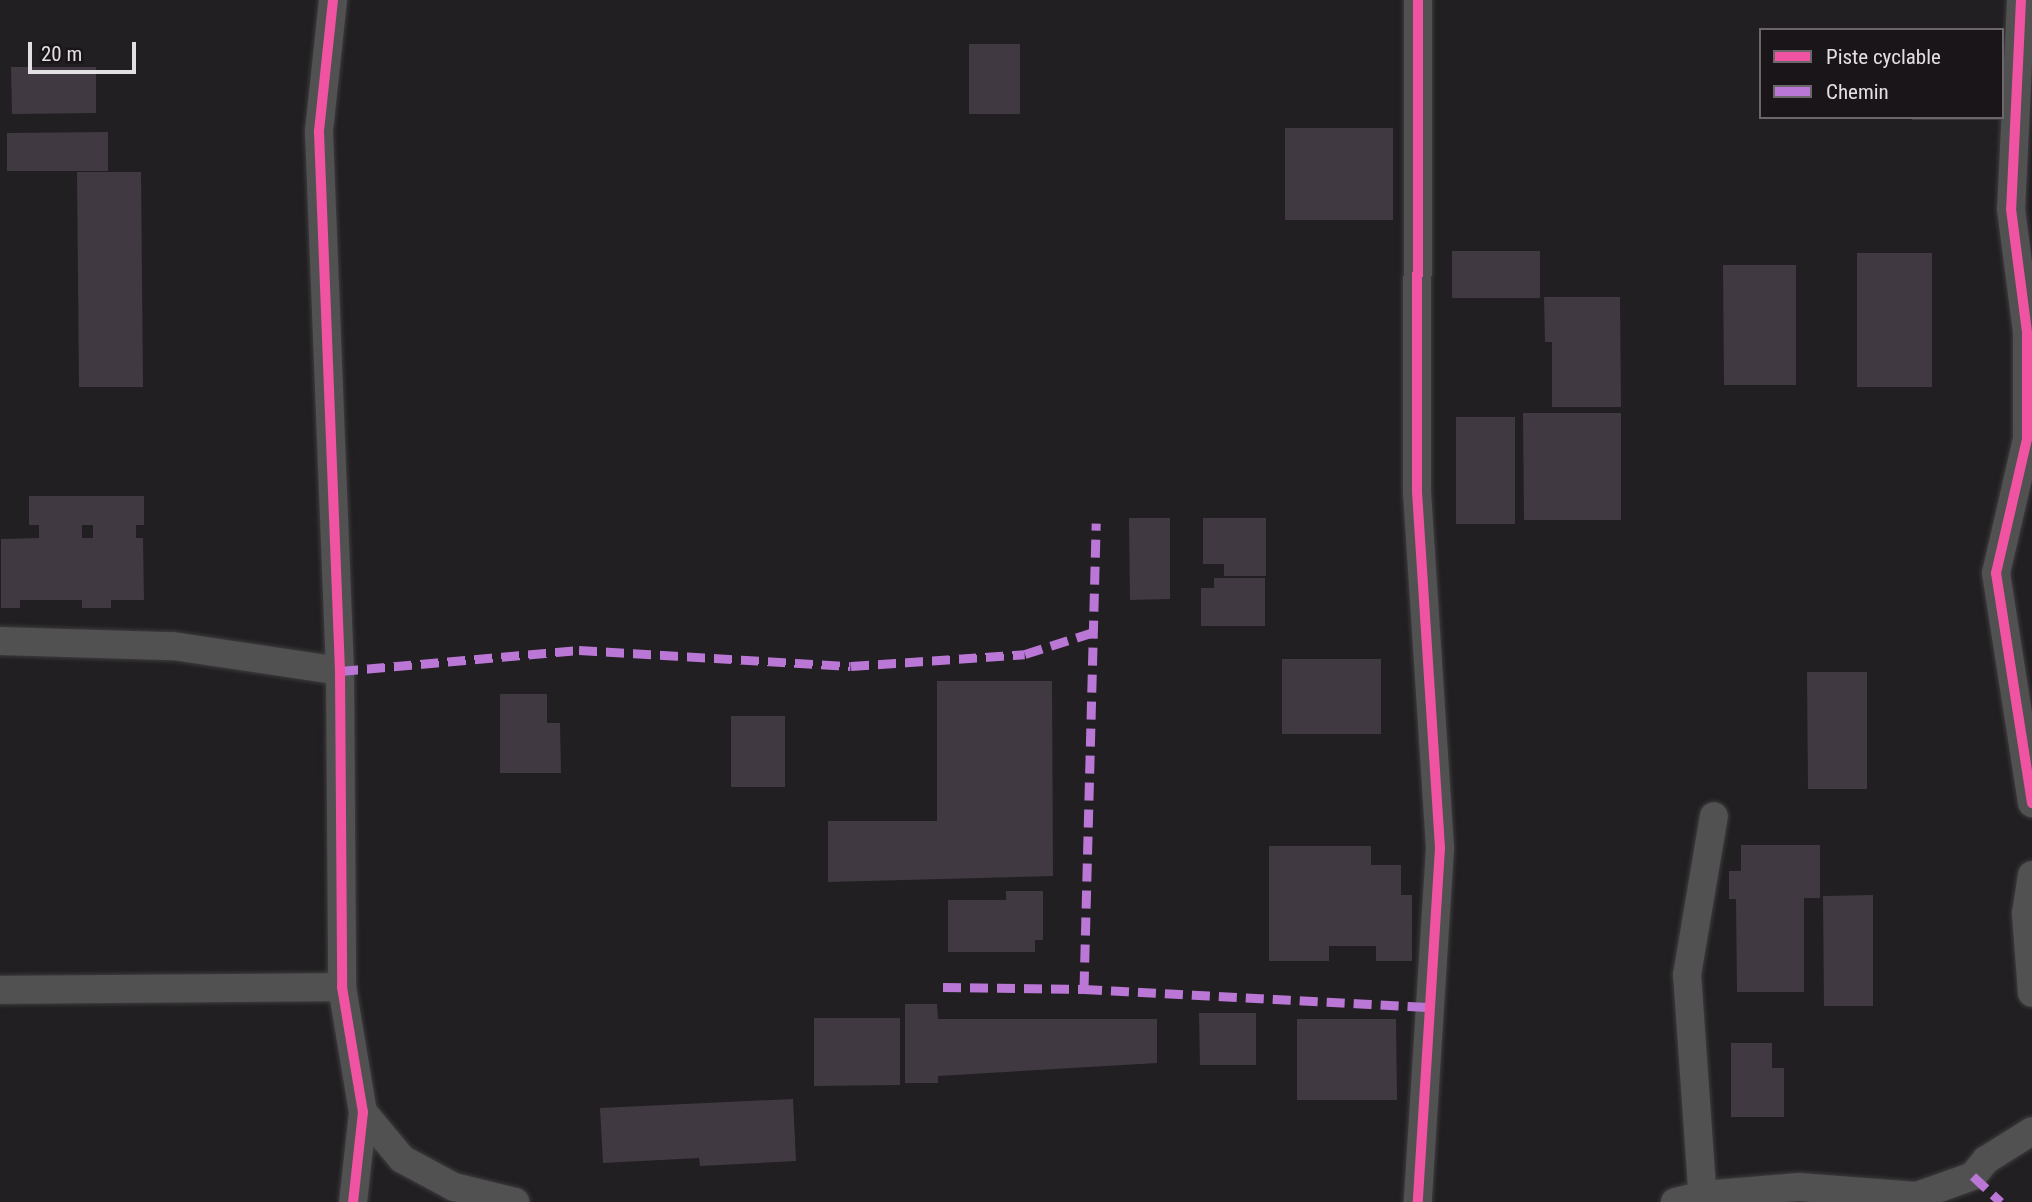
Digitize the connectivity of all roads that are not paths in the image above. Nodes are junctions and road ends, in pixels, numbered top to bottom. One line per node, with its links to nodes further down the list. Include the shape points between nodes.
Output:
1 (333, 0): 5 (street, via 319,132)
2 (1418, 0): 17 (street, via 1417,492 1440,848)
3 (2021, 0): 6 (street, via 2011,209 2027,333 2027,439 1996,573)
4 (0, 641): 5 (street, via 173,646)
5 (340, 671): 9 (street)
6 (2032, 803)
7 (1714, 816): 14 (street, via 1687,975)
8 (2032, 875): 11 (street, via 2026,914)
9 (342, 987): 10 (street); 12 (street)
10 (0, 990)
11 (2032, 993)
12 (363, 1112): 15 (street); 16 (street, via 402,1159 454,1187)
13 (2032, 1131): 14 (street, via 1986,1160 1973,1176 1917,1196 1799,1187)
14 (1703, 1198): 18 (street)
15 (353, 1202)
16 (515, 1202)
17 (1418, 1202)
18 (1675, 1202)

